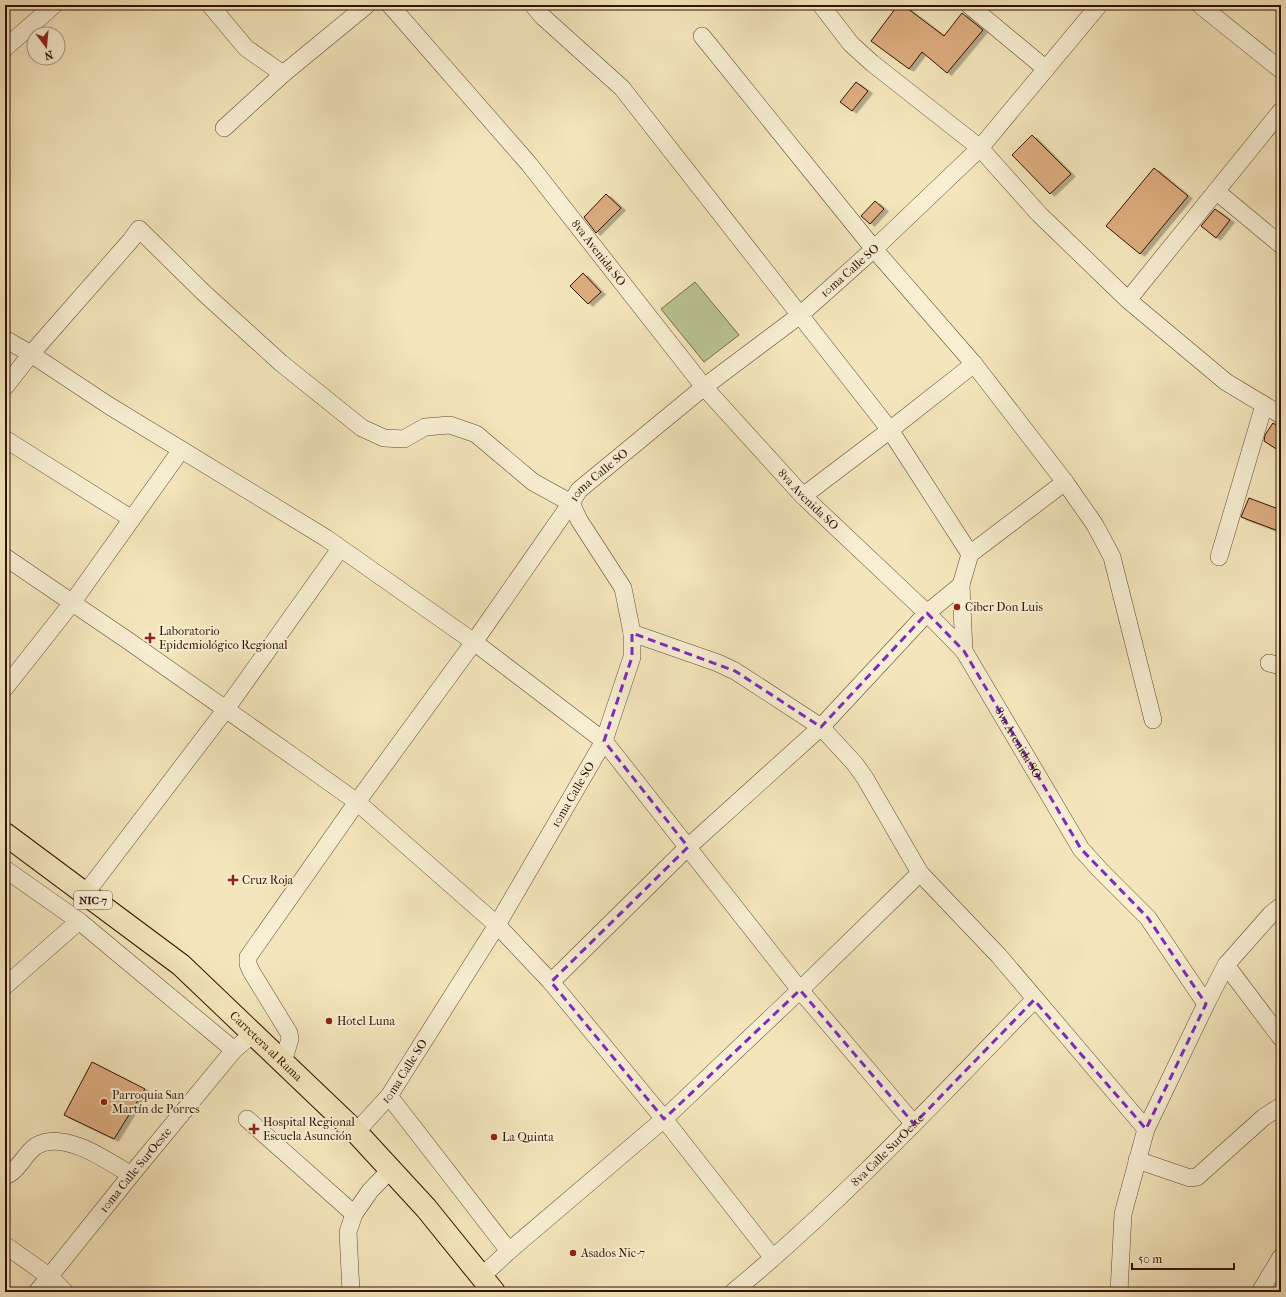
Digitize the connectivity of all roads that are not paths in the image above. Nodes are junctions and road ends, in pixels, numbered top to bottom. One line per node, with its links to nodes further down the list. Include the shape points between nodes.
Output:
1 (54, 5): 11 (street)
2 (210, 5): 14 (street, via 246,48)
3 (367, 5): 14 (street)
4 (390, 5): 27 (street, 8va Avenida SO, via 529,164)
5 (533, 5): 22 (street, via 622,88)
6 (821, 5): 17 (street, via 851,44 872,63)
7 (969, 5): 12 (street)
8 (1099, 5): 12 (street, 10ma Calle SO)
9 (1200, 5): 13 (street)
10 (702, 36): 20 (street)
11 (5, 48)
12 (1046, 68): 17 (street, 10ma Calle SO)
13 (1281, 70)
14 (283, 74): 16 (street)
15 (1281, 111): 18 (street)
16 (224, 128)
17 (980, 148): 20 (street, 10ma Calle SO); 21 (street, via 1039,214)
18 (1216, 191): 19 (street); 21 (street)
19 (1281, 245)
20 (874, 249): 22 (street, 10ma Calle SO); 25 (street)
21 (1128, 300): 28 (street, via 1226,382)
22 (800, 315): 27 (street, 10ma Calle SO); 30 (street)
23 (5, 339): 24 (street)
24 (31, 354): 26 (street); 32 (street); 35 (street, via 139,229 281,363 362,428 384,438 404,439 425,428 450,425 463,429 476,434 533,482)
25 (974, 364): 30 (street); 33 (street)
26 (5, 387)
27 (704, 387): 34 (street, 8va Avenida SO); 35 (street, 10ma Calle SO, via 578,490)
28 (1264, 405): 29 (street); 39 (street)
29 (1281, 415)
30 (890, 430): 34 (street); 38 (street)
31 (5, 439): 36 (street)
32 (181, 450): 36 (street); 37 (street)
33 (1065, 482): 38 (street); 49 (street, via 1095,525 1112,557)
34 (803, 496): 43 (street, 8va Avenida SO)
35 (571, 503): 44 (street, 10ma Calle SO, via 579,520 623,588); 45 (street)
36 (132, 519): 42 (street)
37 (340, 549): 45 (street); 48 (street)
38 (970, 554): 41 (street)
39 (1219, 557)
40 (5, 558): 42 (street)
41 (961, 585): 43 (street); 46 (street)
42 (72, 603): 47 (street); 48 (street)
43 (927, 614): 46 (street, 8va Avenida SO); 50 (street)
44 (632, 633): 50 (street, via 726,666); 51 (street, 10ma Calle SO, via 632,657)
45 (474, 642): 51 (street); 52 (street)
46 (964, 651): 66 (street, 8va Avenida SO, via 1081,849 1148,918)
47 (5, 688)
48 (226, 709): 52 (street); 57 (street)
49 (1153, 720)
50 (821, 727): 54 (street); 56 (street, via 865,778)
51 (604, 741): 54 (street); 60 (street, 10ma Calle SO)
52 (357, 802): 60 (street); 70 (street, via 248,957 251,972 290,1033)
53 (5, 834): 57 (highway, Carretera al Rama / NIC-7)
54 (688, 847): 62 (street); 64 (street)
55 (5, 869): 59 (street)
56 (920, 873): 64 (street); 65 (street, via 999,956)
57 (85, 894): 67 (highway, Carretera al Rama / NIC-7, via 181,965)
58 (1281, 906): 61 (street)
59 (79, 921): 63 (street); 69 (street)
60 (497, 925): 62 (street); 71 (street, 10ma Calle SO)
61 (1226, 965): 66 (street); 68 (street)
62 (551, 982): 74 (street)
63 (5, 986)
64 (800, 990): 74 (street); 75 (street)
65 (1034, 1000): 75 (street, 8va Calle SurOeste); 76 (street)
66 (1206, 1004): 76 (street)
67 (254, 1033): 69 (street, 10ma Calle SurOeste); 70 (highway, Carretera al Rama / NIC-7)
68 (1281, 1038)
69 (234, 1050): 80 (street, 10ma Calle SurOeste)
70 (283, 1062): 77 (highway, Carretera al Rama / NIC-7)
71 (389, 1096): 77 (street, 10ma Calle SO); 84 (street)
72 (1281, 1106): 78 (street, via 1264,1117 1197,1177 1190,1178)
73 (247, 1119): 82 (street)
74 (664, 1119): 84 (street); 86 (street)
75 (914, 1124): 86 (street, 8va Calle SurOeste)
76 (1146, 1129): 78 (street)
77 (356, 1132): 79 (highway, Carretera al Rama / NIC-7)
78 (1138, 1160): 93 (street, via 1123,1214)
79 (391, 1169): 82 (street, via 370,1191); 88 (highway, Carretera al Rama / NIC-7)
80 (131, 1175): 81 (street, via 100,1156 77,1146 45,1142 35,1147); 87 (street, 10ma Calle SurOeste)
81 (5, 1176)
82 (354, 1214): 91 (street, via 348,1232)
83 (5, 1245): 87 (street)
84 (509, 1251): 88 (street)
85 (1281, 1257): 94 (street)
86 (774, 1258): 92 (street, 8va Calle SurOeste)
87 (50, 1277): 89 (street, 10ma Calle SurOeste); 90 (street)
88 (488, 1284)
89 (37, 1292)
90 (65, 1292)
91 (351, 1292)
92 (733, 1292)
93 (1119, 1292)
94 (1260, 1292)

